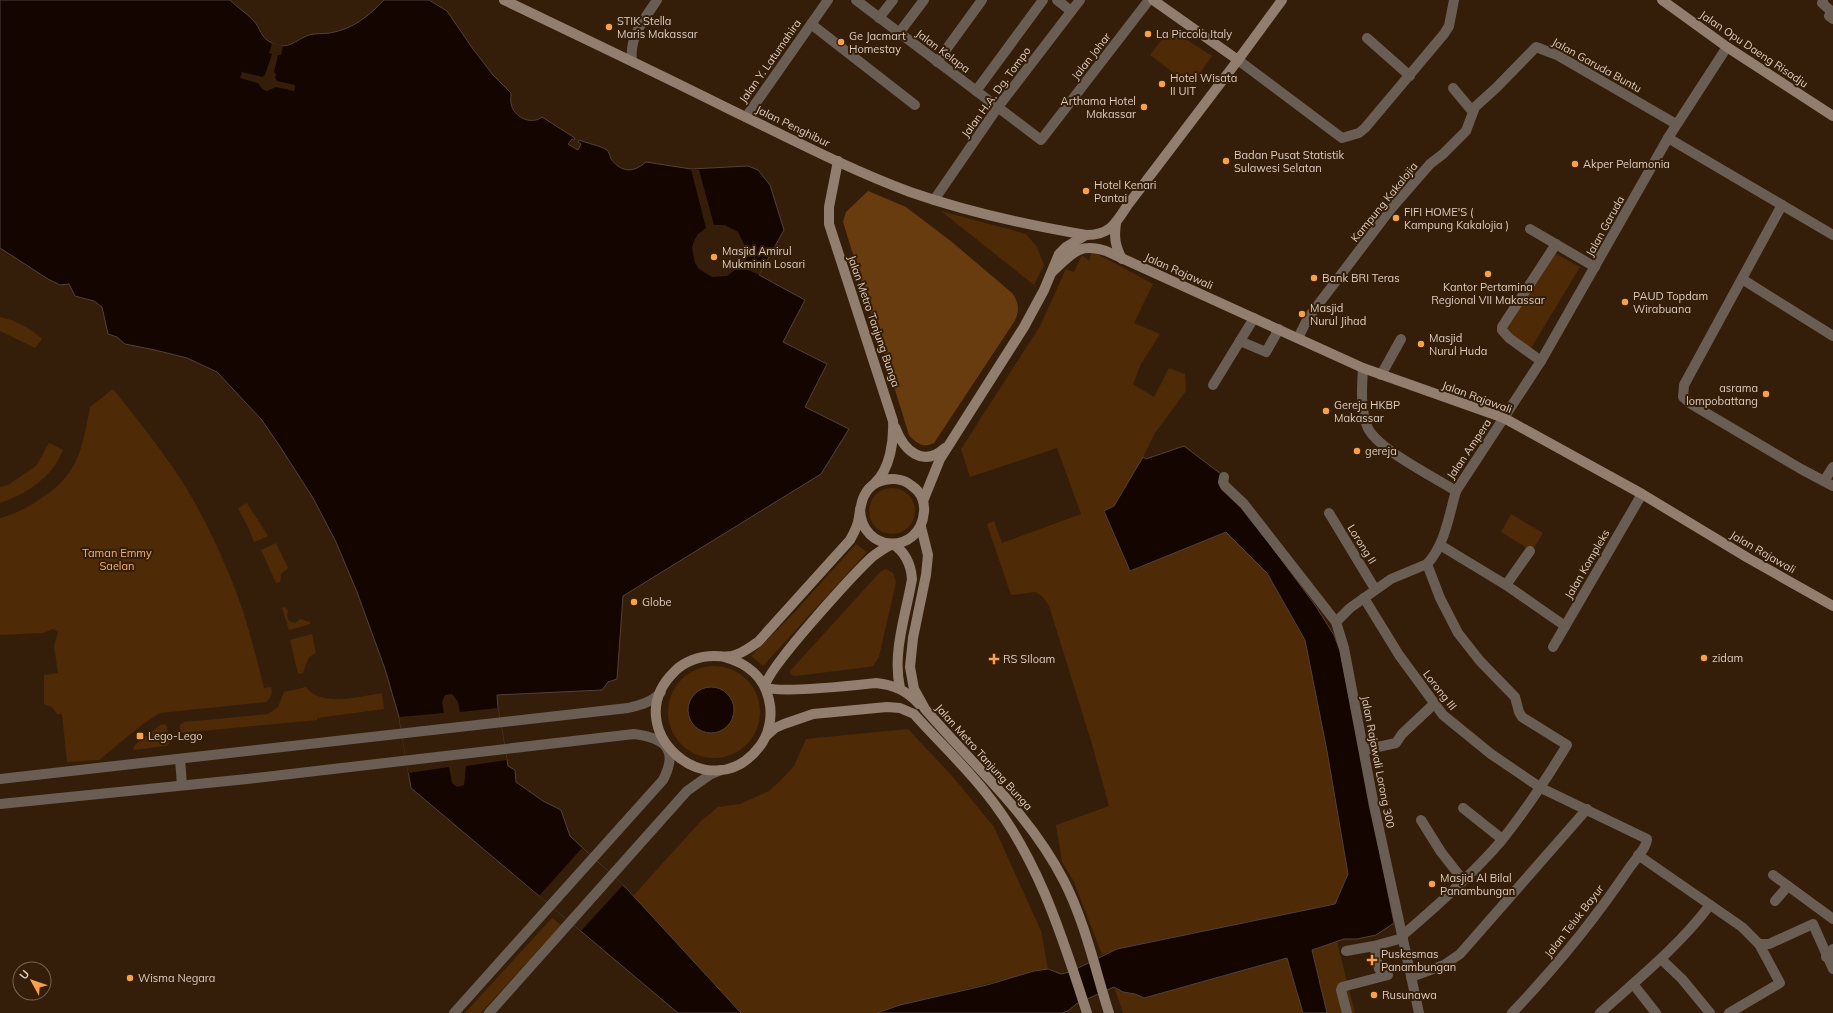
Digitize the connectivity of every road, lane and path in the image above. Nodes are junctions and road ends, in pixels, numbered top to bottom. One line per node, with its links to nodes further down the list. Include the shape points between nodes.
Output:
1 (504, 0): 25 (main road, Jalan Penghibur)
2 (657, 0): 25 (street, via 633,39)
3 (828, 0): 20 (street, Jalan Y. Latumahira)
4 (856, 0): 18 (street, Jalan Kelapa)
5 (893, 0): 18 (street)
6 (924, 0): 21 (street)
7 (982, 0): 26 (street)
8 (1042, 0): 30 (street)
9 (1057, 0): 17 (street)
10 (1080, 0): 17 (street, Jalan H.A. Dg. Tompo)
11 (1149, 0): 32 (street, Jalan Johar, via 1041,140)
12 (1153, 0): 24 (main road)
13 (1282, 0): 24 (main road)
14 (1454, 0): 28 (street, via 1447,30)
15 (1662, 0): 23 (main road, Jalan Opu Daeng Risadju)
16 (1823, 0): 19 (street, via 1822,3 1831,11 1829,16)
17 (1071, 11): 32 (street, Jalan H.A. Dg. Tompo)
18 (879, 18): 21 (street, Jalan Kelapa)
19 (1833, 18)
20 (811, 24): 31 (street); 34 (street, Jalan Y. Latumahira)
21 (899, 33): 26 (street, Jalan Kelapa)
22 (1367, 38): 28 (street)
23 (1727, 47): 35 (main road, Jalan Opu Daeng Risadju); 36 (street, Jalan Garuda)
24 (1238, 60): 28 (street, via 1342,138 1366,128); 41 (main road)
25 (632, 61): 34 (main road, Jalan Penghibur)
26 (937, 62): 30 (street, Jalan Kelapa)
27 (1510, 72): 33 (street, Kampung Kakalojia); 36 (street, Jalan Garuda Buntu, via 1533,49 1540,47)
28 (1410, 76)
29 (1453, 88): 33 (street)
30 (976, 91): 32 (street, Jalan Kelapa)
31 (916, 105)
32 (998, 107): 39 (street, Jalan H.A. Dg. Tompo)
33 (1473, 112): 53 (street, Kampung Kakalojia, via 1466,131 1430,164 1390,210 1308,318)
34 (746, 116): 38 (main road, Jalan Penghibur)
35 (1833, 116)
36 (1676, 124): 37 (street, Jalan Garuda)
37 (1668, 138): 40 (street); 47 (street, Jalan Garuda)
38 (838, 161): 39 (main road, Jalan Penghibur); 61 (main road, Jalan Metro Tanjung Bunga, via 829,207 829,224)
39 (934, 200): 43 (main road, Jalan Penghibur, via 1031,225)
40 (1782, 205): 44 (street); 49 (street)
41 (1116, 223): 43 (main road, via 1101,233); 46 (main road, via 1114,238)
42 (1530, 230): 45 (street)
43 (1086, 235): 48 (main road, via 1059,254)
44 (1833, 235)
45 (1556, 244): 47 (street); 56 (street, via 1502,328 1509,338)
46 (1122, 259): 48 (main road, Jalan Rajawali, via 1094,247 1084,247 1073,252); 50 (main road, Jalan Rajawali)
47 (1595, 267): 56 (street, Jalan Garuda)
48 (1052, 272): 62 (main road, via 1024,327)
49 (1742, 279): 52 (street); 65 (street, via 1684,385 1683,397)
50 (1254, 318): 51 (main road, Jalan Rajawali); 55 (street)
51 (1279, 330): 53 (main road, Jalan Rajawali); 55 (street, via 1266,352)
52 (1833, 336)
53 (1298, 338): 57 (main road, Jalan Rajawali)
54 (1401, 339): 58 (street)
55 (1240, 341): 59 (street)
56 (1541, 360): 60 (street, Jalan Garuda)
57 (1363, 368): 58 (main road, Jalan Rajawali); 67 (street, Jalan Ampera, via 1362,404 1372,435 1391,451)
58 (1381, 374): 60 (main road, Jalan Rajawali)
59 (1213, 385)
60 (1504, 418): 67 (street, Jalan Ampera); 68 (main road, Jalan Rajawali)
61 (893, 421): 62 (main road, via 902,443 914,454 933,456); 66 (main road, Jalan Metro Tanjung Bunga, via 893,442 884,469)
62 (948, 445): 69 (main road)
63 (1833, 467): 65 (street)
64 (1224, 477): 81 (street, via 1225,486 1244,504)
65 (1828, 483)
66 (874, 484): 69 (main road, via 893,478 906,481 917,489); 70 (main road, via 864,496)
67 (1456, 491): 74 (street)
68 (1642, 494): 80 (main road, Jalan Rajawali); 82 (street, Jalan Kompleks)
69 (923, 501): 72 (main road, via 925,508)
70 (860, 509): 73 (main road, via 863,527 871,536 881,542); 84 (main road, via 857,526 850,540 767,633 758,642 738,654)
71 (1329, 513): 78 (street, Lorong II)
72 (921, 527): 73 (main road, via 906,541); 89 (main road, Jalan Metro Tanjung Bunga, via 928,555 910,652 910,667 914,689)
73 (893, 544): 85 (main road, via 872,558 781,657 767,678); 86 (main road, via 904,555 912,571 897,657)
74 (1440, 545): 76 (street); 77 (street)
75 (1530, 551): 77 (street)
76 (1427, 564): 78 (street, via 1391,579); 97 (street, via 1440,598 1458,633 1480,661 1515,697 1522,717 1567,745)
77 (1506, 585): 82 (street)
78 (1375, 589): 79 (street)
79 (1364, 598): 81 (street); 88 (street, Lorong III, via 1399,655)
80 (1833, 606)
81 (1336, 622): 92 (street, Jalan Rajawali Lorong 300, via 1344,648)
82 (1565, 626): 83 (street, Jalan Kompleks)
83 (1553, 646)
84 (724, 657): 85 (main road, via 748,667); 87 (main road, via 706,656 683,665 670,676)
85 (765, 687): 86 (main road, via 804,689 876,683); 90 (main road, via 771,712)
86 (900, 688): 89 (main road)
87 (661, 692): 91 (main road, via 657,709 658,725 662,740); 93 (street, via 645,704 628,708)
88 (1434, 704): 92 (street, via 1396,743); 97 (street, Lorong III, via 1443,715 1491,754)
89 (925, 709): 125 (main road, Jalan Metro Tanjung Bunga, via 1020,813 1056,866 1074,900)
90 (766, 737): 94 (main road, via 752,756 738,765); 122 (main road, Jalan Metro Tanjung Bunga, via 775,728 813,714 887,707 900,708 914,714 987,793 1016,836 1053,911)
91 (668, 748): 94 (main road, via 689,765 707,770); 96 (street, via 652,738 634,734); 123 (street, via 671,758 663,780)
92 (1364, 750): 111 (street, Jalan Rajawali Lorong 300)
93 (180, 759): 95 (street); 96 (street)
94 (723, 770): 124 (street, via 711,774 687,791)
95 (0, 779)
96 (182, 785): 98 (street)
97 (1541, 788): 100 (street, Lorong III); 102 (street)
98 (0, 804)
99 (1463, 808): 102 (street)
100 (1587, 809): 103 (street, Lorong III); 120 (street, via 1460,954 1444,965)
101 (1421, 820): 106 (street, via 1440,852)
102 (1502, 839): 106 (street)
103 (1647, 839): 104 (street, Jalan Teluk Bayur)
104 (1638, 855): 109 (street); 128 (street, Jalan Teluk Bayur, via 1592,920)
105 (1773, 875): 107 (street)
106 (1463, 880): 111 (street)
107 (1788, 886): 108 (street); 110 (street)
108 (1775, 901)
109 (1710, 905): 112 (street, via 1742,927); 116 (street, via 1701,918)
110 (1833, 919)
111 (1403, 936): 113 (street); 120 (street, Jalan Rajawali Lorong 300)
112 (1759, 944): 115 (street, via 1769,944 1813,924); 132 (street, via 1780,984)
113 (1374, 946): 114 (street); 117 (street)
114 (1346, 951)
115 (1830, 953): 118 (street)
116 (1660, 959): 121 (street); 131 (street, via 1682,979)
117 (1379, 969)
118 (1833, 969)
119 (1388, 975): 126 (street, via 1342,987)
120 (1411, 977): 127 (street, Jalan Rajawali Lorong 300)
121 (1633, 984): 129 (street); 130 (street)
122 (1086, 1009)
123 (454, 1013)
124 (489, 1013)
125 (1109, 1013)
126 (1347, 1013)
127 (1419, 1013)
128 (1512, 1013)
129 (1600, 1013)
130 (1656, 1013)
131 (1710, 1013)
132 (1729, 1013)

